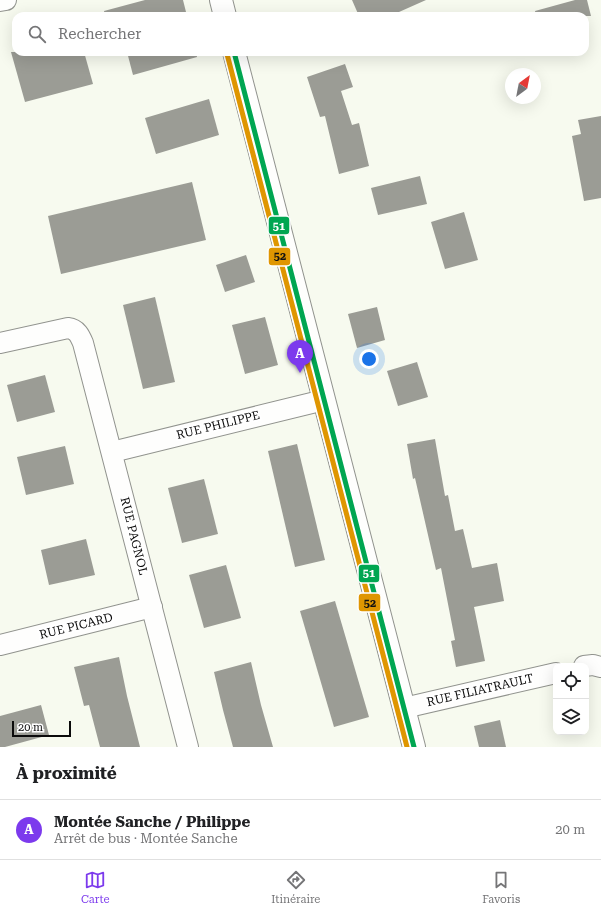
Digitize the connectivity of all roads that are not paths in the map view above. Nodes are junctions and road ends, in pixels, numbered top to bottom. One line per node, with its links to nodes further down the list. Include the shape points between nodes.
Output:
1 (6, 0): 3 (street)
2 (221, 0): 4 (street)
3 (0, 2)
4 (224, 12)
5 (235, 56): 7 (street)
6 (0, 344): 8 (street, RUE PAGNOL, via 58,329 73,328 84,343)
7 (324, 400): 8 (street, RUE PHILIPPE); 14 (street)
8 (112, 452): 9 (street, RUE PAGNOL)
9 (152, 607): 10 (street, RUE PICARD); 15 (street, RUE PAGNOL)
10 (0, 645)
11 (589, 665): 12 (street)
12 (601, 667)
13 (553, 674): 14 (street, RUE FILIATRAULT)
14 (404, 708): 16 (street)
15 (188, 747)
16 (414, 747)

